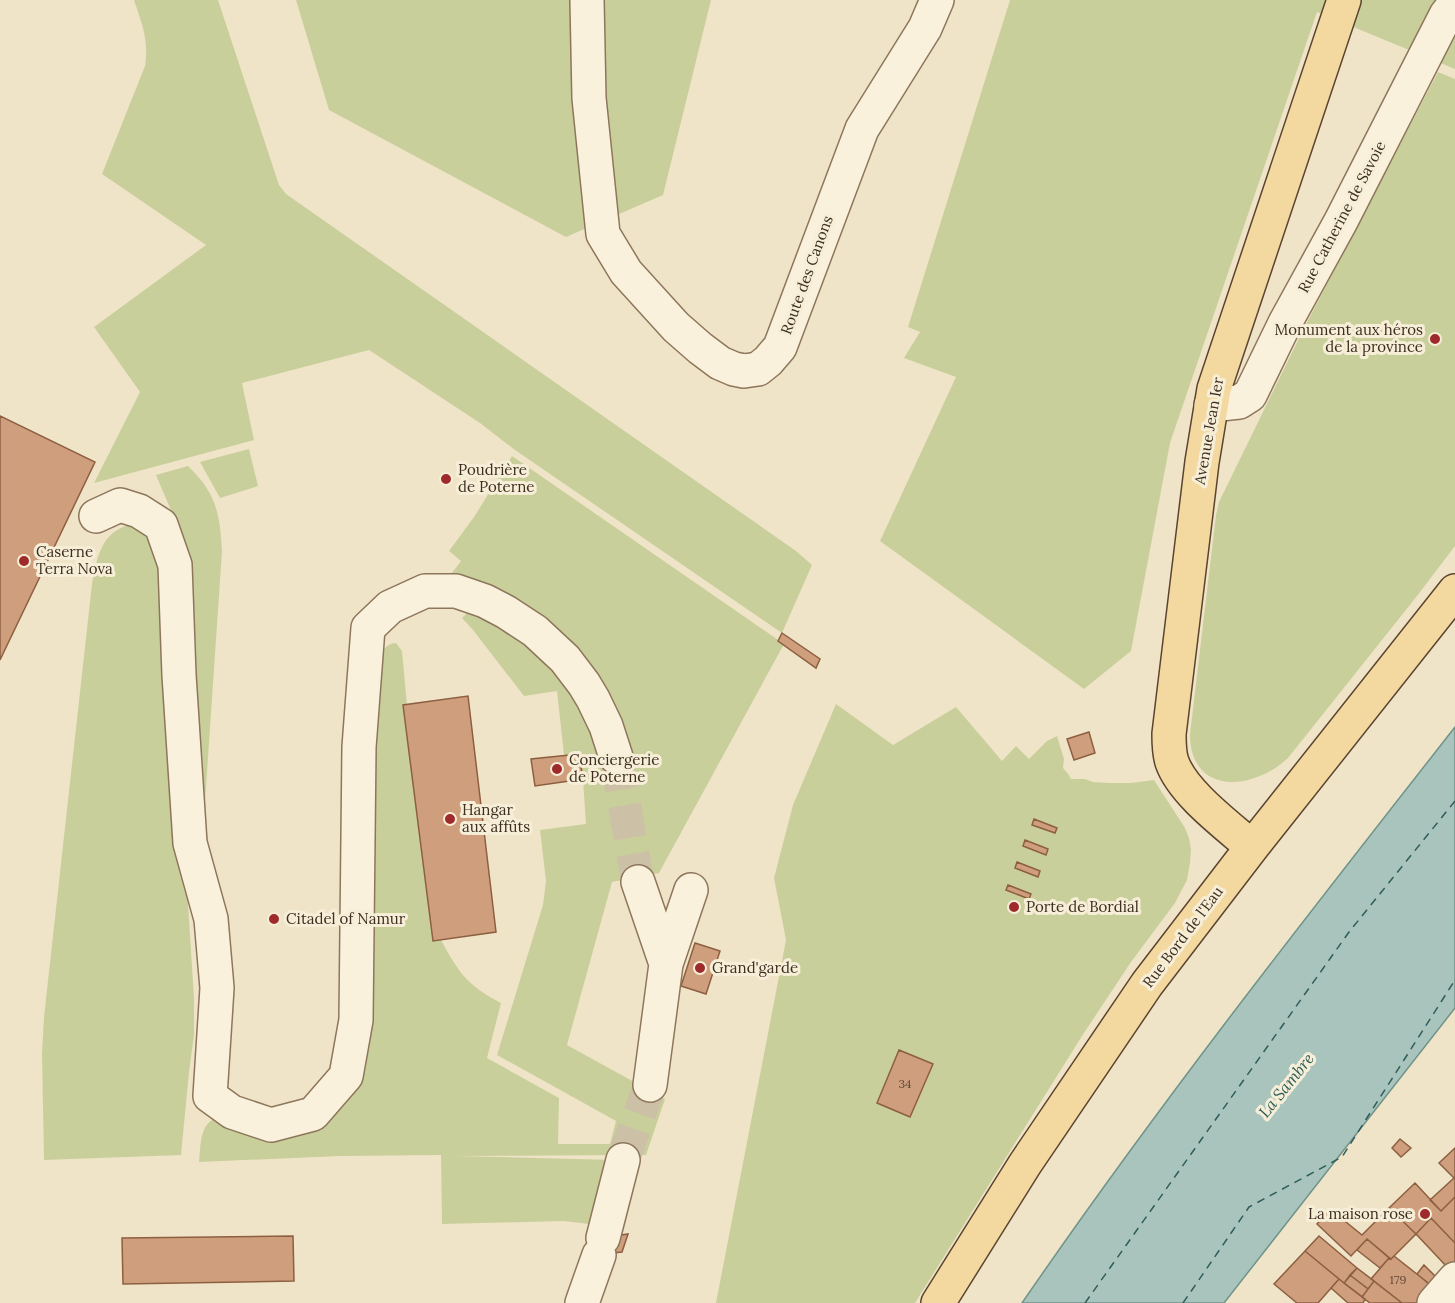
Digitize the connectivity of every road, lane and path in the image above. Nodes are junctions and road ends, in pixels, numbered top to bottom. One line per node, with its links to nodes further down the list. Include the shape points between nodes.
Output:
1 (587, 0): 2 (street, Route des Canons, via 590,98 603,234 626,272 676,327 720,363 744,371 758,369 780,347 862,129 925,28)
2 (937, 0)
3 (1344, 0): 5 (main road, Avenue Jean Ier)
4 (1455, 3): 5 (street, Rue Catherine de Savoie, via 1250,395 1239,402)
5 (1211, 405): 9 (main road, Avenue Jean Ier, via 1169,746 1182,780)
6 (96, 516): 8 (street, via 120,505 139,511 161,525 175,565 190,843 211,919 217,987 210,1096 232,1112 271,1125 313,1114 346,1076 356,1020 359,747 368,628 390,607 425,591 456,591 486,601 519,620 560,653 584,684 606,726)
7 (1455, 591): 9 (main road, Rue Bord de l'Eau)
8 (616, 757)
9 (1252, 847): 17 (main road, Rue Bord de l'Eau, via 1108,1039)
10 (638, 882): 12 (street)
11 (691, 890): 12 (street)
12 (666, 964): 13 (street)
13 (650, 1085)
14 (623, 1160): 16 (street)
15 (1455, 1280): 18 (street)
16 (582, 1303)
17 (938, 1303)
18 (1434, 1303)

